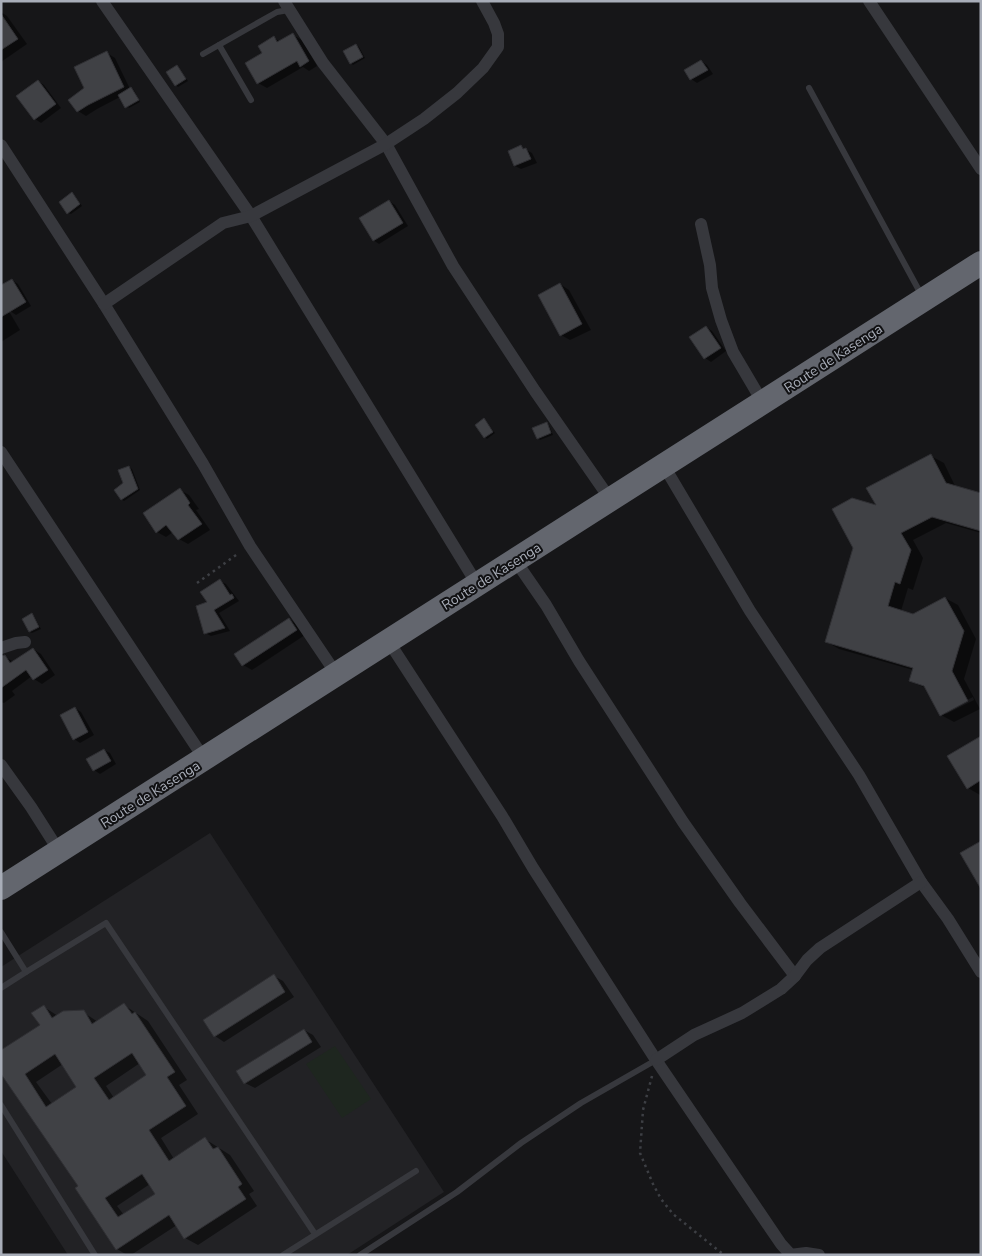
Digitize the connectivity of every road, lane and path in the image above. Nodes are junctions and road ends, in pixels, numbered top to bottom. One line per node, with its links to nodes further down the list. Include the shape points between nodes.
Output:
1 (102, 1): 12 (street)
2 (482, 1): 9 (street, via 498,34 498,47 493,57 457,94)
3 (869, 1): 11 (street)
4 (286, 6): 5 (lane); 9 (street, via 323,63)
5 (219, 45): 6 (lane); 8 (lane)
6 (203, 54)
7 (809, 88): 15 (lane)
8 (251, 100)
9 (386, 144): 12 (street); 20 (street, via 453,266)
10 (1, 145): 16 (street)
11 (981, 169)
12 (251, 216): 16 (street, via 223,223); 24 (street)
13 (701, 224): 17 (street, via 721,320 733,352)
14 (981, 263): 15 (highway, Route de Kasenga)
15 (924, 300): 17 (highway, Route de Kasenga)
16 (104, 304): 21 (street)
17 (763, 402): 19 (highway, Route de Kasenga)
18 (1, 452): 29 (street)
19 (664, 466): 20 (highway, Route de Kasenga); 32 (street, via 750,611 859,775)
20 (610, 500): 22 (highway, Route de Kasenga)
21 (250, 546): 23 (path); 28 (street)
22 (515, 560): 24 (highway, Route de Kasenga); 37 (street, via 683,822)
23 (197, 583)
24 (477, 584): 26 (highway, Route de Kasenga)
25 (25, 642): 27 (street)
26 (389, 642): 28 (highway, Route de Kasenga); 39 (street)
27 (1, 648)
28 (337, 675): 29 (highway, Route de Kasenga)
29 (205, 760): 31 (highway, Route de Kasenga)
30 (1, 765): 31 (street)
31 (59, 851): 33 (highway, Route de Kasenga)
32 (921, 882): 36 (street); 37 (street, via 820,948)
33 (1, 888)
34 (1, 932): 35 (lane)
35 (26, 972): 38 (lane); 42 (lane, via 106,923)
36 (981, 972)
37 (795, 976): 39 (street, via 781,989 742,1013 694,1035)
38 (1, 988)
39 (656, 1060): 45 (lane, via 581,1103 457,1192); 46 (path, via 643,1110 640,1153 661,1199 673,1214); 47 (street)
40 (1, 1105): 43 (lane)
41 (416, 1171): 42 (lane)
42 (315, 1234): 44 (lane)
43 (95, 1255)
44 (283, 1255)
45 (360, 1255)
46 (724, 1255)
47 (791, 1255): 48 (street, via 806,1252)
48 (818, 1255)

